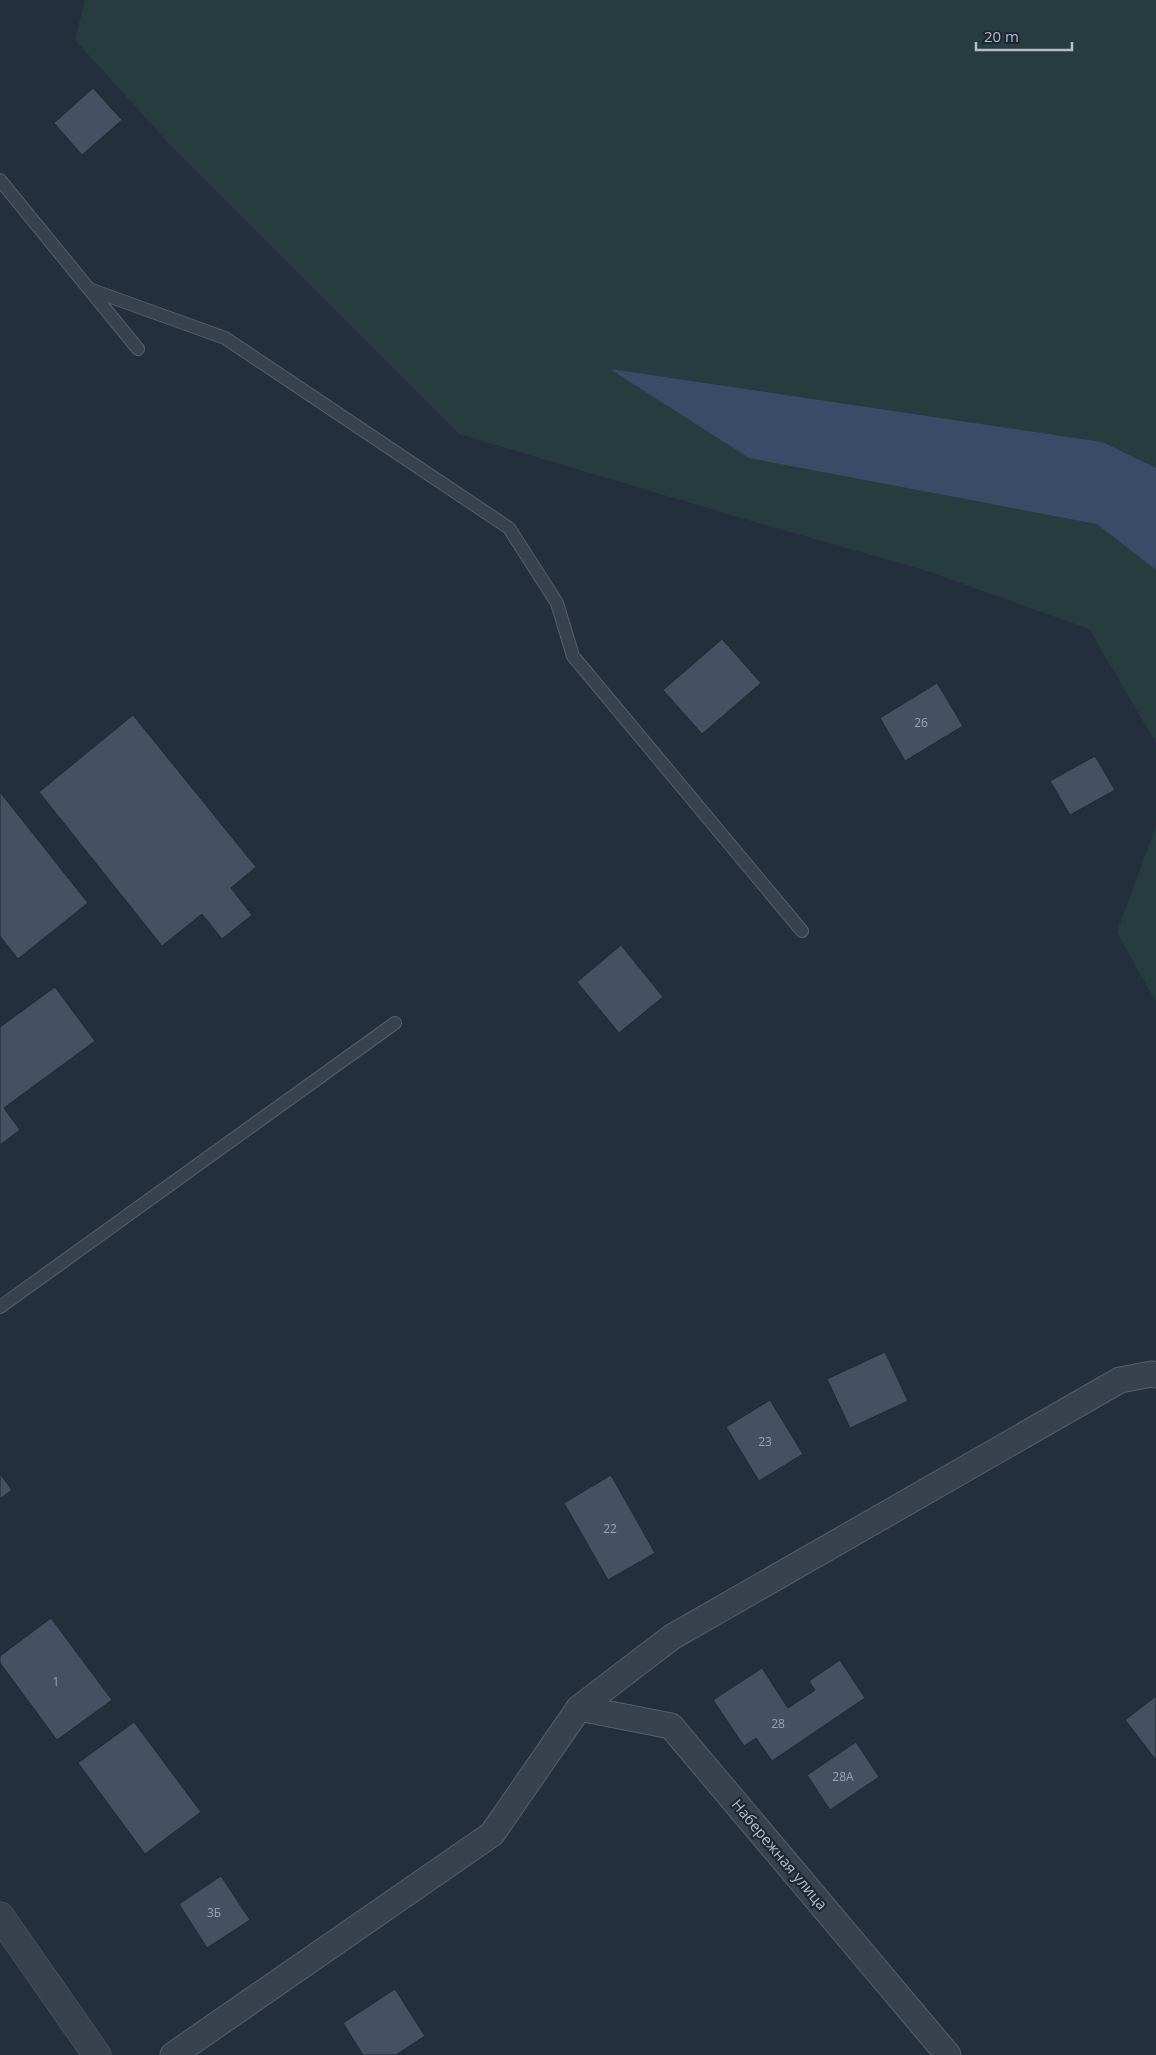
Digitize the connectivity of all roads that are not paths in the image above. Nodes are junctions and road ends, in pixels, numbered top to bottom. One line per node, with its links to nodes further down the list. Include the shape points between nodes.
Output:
1 (0, 180): 2 (lane)
2 (89, 289): 3 (lane); 4 (lane, via 225,338 509,528 557,603 573,656)
3 (138, 348)
4 (802, 931)
5 (395, 1023): 6 (lane)
6 (0, 1307)
7 (1156, 1375): 8 (street, via 1120,1380 681,1632)
8 (579, 1708): 11 (street, via 492,1834); 12 (street, Набережная улица, via 671,1726)
9 (0, 1916): 10 (street)
10 (97, 2055)
11 (173, 2055)
12 (948, 2055)

